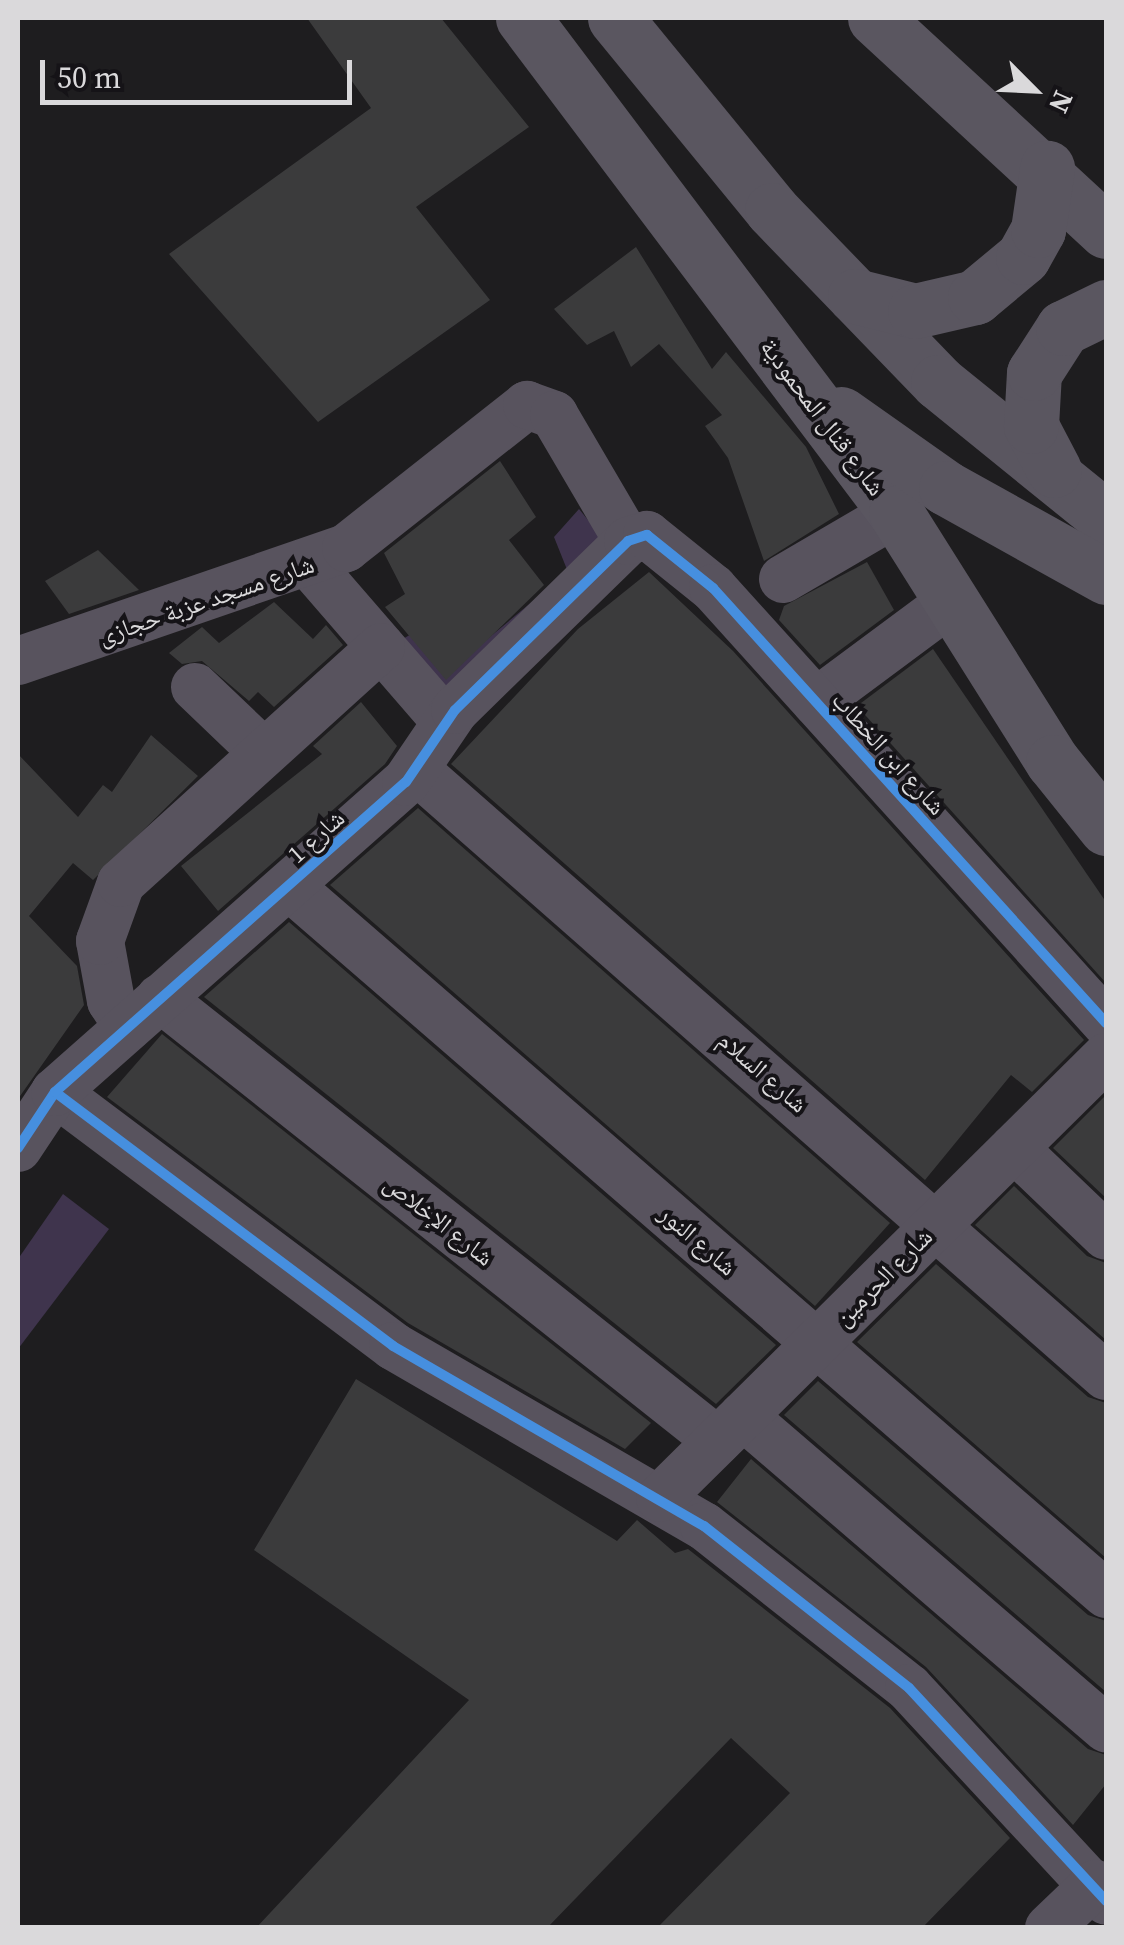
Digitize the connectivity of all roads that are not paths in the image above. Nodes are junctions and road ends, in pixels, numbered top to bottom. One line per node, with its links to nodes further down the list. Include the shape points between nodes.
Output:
1 (523, 18): 8 (main road, شارع قنال المحمودية)
2 (615, 18): 6 (main road)
3 (875, 18): 4 (main road)
4 (1047, 168): 5 (main road); 6 (main road, via 1038,230 1001,280 975,298 915,311)
5 (1106, 231)
6 (855, 296): 9 (main road, via 938,382)
7 (1106, 306): 9 (main road, via 1063,328 1034,372 1031,426)
8 (788, 372): 10 (main road, شارع قنال المحمودية); 14 (main road, via 946,488)
9 (1056, 473): 11 (main road)
10 (896, 513): 15 (street); 16 (main road, شارع قنال المحمودية)
11 (1106, 518)
12 (628, 541): 13 (street, شارع مسجد عزبة حجازى, via 554,416 527,405 370,533); 20 (street, شارع ابن الخطاب, via 664,542); 21 (street, شارع 1)
13 (311, 566): 17 (street); 18 (street, شارع مسجد عزبة حجازى)
14 (1106, 577)
15 (783, 580)
16 (952, 601): 20 (street); 24 (main road, شارع قنال المحمودية, via 1053,762)
17 (381, 647): 21 (street); 22 (street)
18 (18, 661)
19 (195, 687): 22 (street)
20 (816, 702): 27 (street, شارع ابن الخطاب)
21 (446, 722): 23 (street, شارع 1)
22 (263, 752): 26 (street, via 142,859 107,910 102,972)
23 (416, 771): 25 (street, شارع 1); 32 (street, شارع السلام)
24 (1106, 828)
25 (290, 886): 26 (street, شارع 1); 34 (street, شارع النور)
26 (144, 1013): 29 (street, شارع 1); 36 (street, شارع الإخلاص)
27 (1106, 1023)
28 (1106, 1057): 31 (street, شارع الحرمين)
29 (55, 1092): 30 (street, شارع 1); 37 (street, via 392,1346)
30 (18, 1144)
31 (1014, 1148): 32 (street, شارع الحرمين); 33 (street)
32 (938, 1223): 34 (street, شارع الحرمين); 35 (street, شارع السلام)
33 (1106, 1236)
34 (817, 1343): 36 (street, شارع الحرمين); 38 (street, شارع النور)
35 (1106, 1376)
36 (731, 1429): 37 (street, شارع الحرمين); 39 (street, شارع الإخلاص)
37 (660, 1498): 40 (street, via 909,1688)
38 (1106, 1594)
39 (1106, 1728)
40 (1100, 1893): 41 (street)
41 (1049, 1928)

